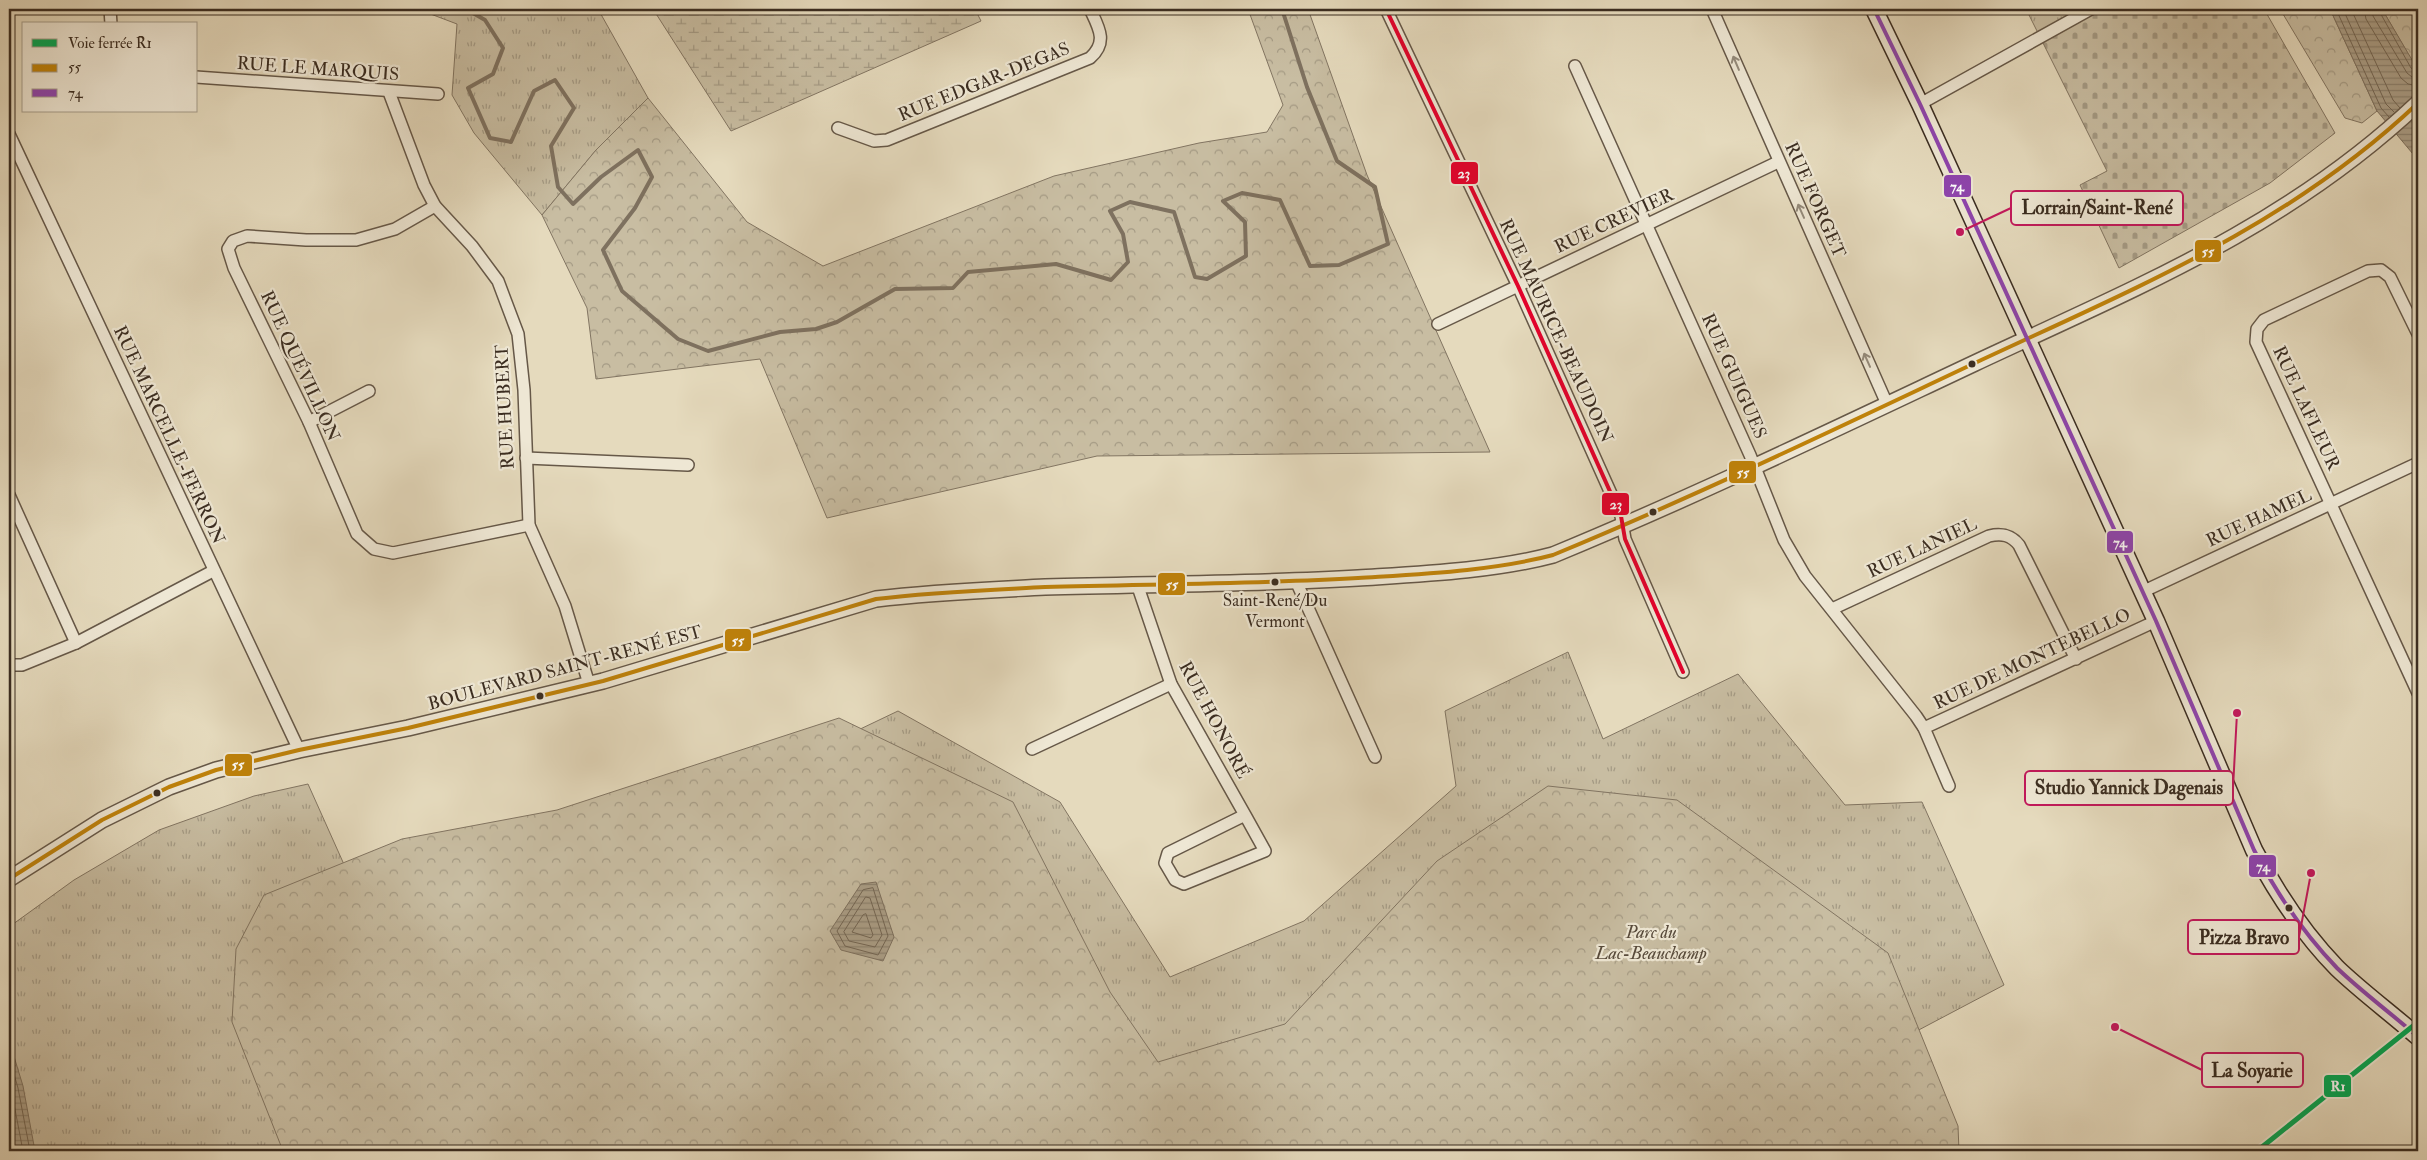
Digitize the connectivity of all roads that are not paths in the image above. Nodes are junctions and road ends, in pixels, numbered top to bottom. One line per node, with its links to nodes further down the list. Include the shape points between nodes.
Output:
1 (110, 9): 7 (street)
2 (1090, 9): 14 (street, RUE EDGAR-DEGAS, via 1102,35 1102,43 1090,58 887,140 874,141)
3 (1386, 9): 19 (street, RUE MAURICE-BEAUDOIN)
4 (1712, 9): 16 (street, RUE FORGET, one-way to 4)
5 (1874, 9): 13 (main road)
6 (2090, 9): 13 (street)
7 (111, 22)
8 (1575, 66): 18 (street, RUE GUIGUES)
9 (198, 78): 10 (street, RUE LE MARQUIS, via 373,88)
10 (389, 92): 11 (street, RUE LE MARQUIS); 17 (street, RUE HUBERT)
11 (438, 94)
12 (2418, 102): 22 (street, BOULEVARD SAINT-RENÉ EST, via 2387,132 2312,189 2210,251 2148,284)
13 (1920, 104): 22 (main road)
14 (838, 128)
15 (9, 134): 34 (street, RUE MARCELLE-FERRON)
16 (1778, 162): 18 (street, RUE CREVIER); 24 (street, RUE FORGET, one-way to 16)
17 (435, 206): 25 (street, RUE QUÉVILLON, via 395,229 356,240 247,236 232,241 228,250 234,268); 26 (street, RUE HUBERT, via 472,246 498,281 518,334)
18 (1647, 225): 19 (street, RUE CREVIER); 29 (street, RUE GUIGUES)
19 (1518, 286): 20 (street, RUE CREVIER); 33 (street, RUE MAURICE-BEAUDOIN, via 1621,516)
20 (1438, 324)
21 (2418, 334): 31 (street, RUE LAFLEUR, via 2390,277 2381,270 2368,271 2264,320 2257,330 2256,342)
22 (2026, 339): 24 (street, BOULEVARD SAINT-RENÉ EST); 37 (main road)
23 (369, 391): 25 (street)
24 (1887, 404): 29 (street, BOULEVARD SAINT-RENÉ EST)
25 (309, 422): 32 (street, RUE QUÉVILLON, via 357,534 374,549 393,553)
26 (526, 458): 28 (street); 32 (street, RUE HUBERT)
27 (2418, 464): 31 (street, RUE HAMEL)
28 (688, 465)
29 (1755, 466): 33 (street, BOULEVARD SAINT-RENÉ EST); 38 (street, RUE GUIGUES, via 1791,554)
30 (9, 495): 40 (street)
31 (2331, 504): 37 (street, RUE HAMEL); 46 (street, RUE LAFLEUR)
32 (529, 525): 44 (street, RUE HUBERT, via 565,606)
33 (1622, 526): 35 (street, BOULEVARD SAINT-RENÉ EST, via 1553,554 1519,562 1404,575); 43 (street, RUE MAURICE-BEAUDOIN)
34 (213, 571): 40 (street); 49 (street, RUE MARCELLE-FERRON)
35 (1296, 581): 36 (street, BOULEVARD SAINT-RENÉ EST); 50 (street)
36 (1137, 584): 44 (street, BOULEVARD SAINT-RENÉ EST, via 876,599); 45 (street, RUE HONORÉ)
37 (2142, 592): 39 (main road)
38 (1832, 609): 41 (street, RUE LANIEL, via 1989,536 2004,535 2019,545); 47 (street, RUE GUIGUES)
39 (2156, 621): 41 (street, RUE DE MONTEBELLO); 54 (main road, via 2268,876 2325,955)
40 (76, 643): 42 (street, via 22,665)
41 (2076, 659): 47 (street, RUE DE MONTEBELLO)
42 (9, 665)
43 (1683, 672)
44 (590, 684): 49 (street, BOULEVARD SAINT-RENÉ EST, via 408,728)
45 (1171, 684): 48 (street); 52 (street, RUE HONORÉ)
46 (2418, 692)
47 (1924, 728): 51 (street, RUE GUIGUES)
48 (1032, 749)
49 (298, 750): 53 (street, BOULEVARD SAINT-RENÉ EST, via 216,770 169,787 102,820)
50 (1375, 757)
51 (1949, 786)
52 (1245, 815): 52 (street, RUE HONORÉ, via 1265,851 1184,884 1175,880 1165,863 1168,853)
53 (9, 878)
54 (2418, 1037)

